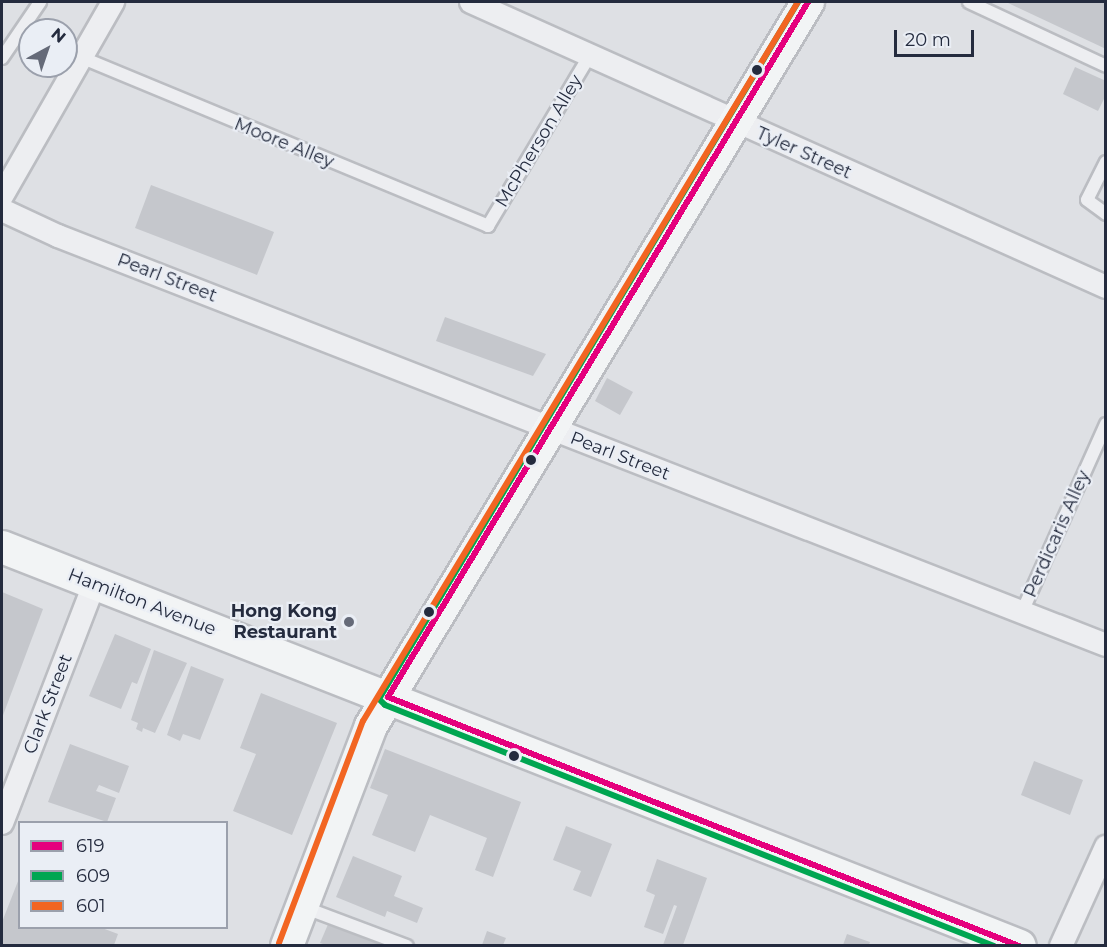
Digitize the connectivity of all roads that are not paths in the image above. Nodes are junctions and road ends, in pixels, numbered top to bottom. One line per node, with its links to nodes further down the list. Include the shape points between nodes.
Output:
1 (40, 2): 6 (lane)
2 (113, 2): 8 (street)
3 (471, 2): 9 (street, Tyler Street)
4 (808, 2): 14 (street)
5 (969, 2): 12 (lane)
6 (32, 18)
7 (18, 41): 11 (lane)
8 (78, 48)
9 (590, 55): 14 (street, Tyler Street); 19 (lane, McPherson Alley)
10 (78, 57): 19 (lane, Moore Alley)
11 (2, 58)
12 (1106, 66)
13 (61, 78): 16 (street)
14 (735, 122): 20 (street, Tyler Street); 22 (street)
15 (1106, 162): 18 (lane, via 1088,200)
16 (2, 196)
17 (2, 210): 22 (street, Pearl Street, via 58,236)
18 (1106, 214)
19 (488, 226)
20 (1106, 287)
21 (1106, 423): 25 (lane, Perdicaris Alley)
22 (549, 428): 25 (street, Pearl Street); 27 (street)
23 (2, 547): 24 (street, Hamilton Avenue)
24 (94, 584): 27 (street, Hamilton Avenue); 28 (street, Clark Street)
25 (1022, 612): 26 (street, Pearl Street)
26 (1106, 645)
27 (388, 697): 30 (street, via 371,726); 33 (street, Hamilton Avenue)
28 (2, 823)
29 (1106, 847): 34 (street)
30 (302, 906): 31 (street); 32 (lane)
31 (287, 945)
32 (407, 945)
33 (1020, 945)
34 (1061, 945)

